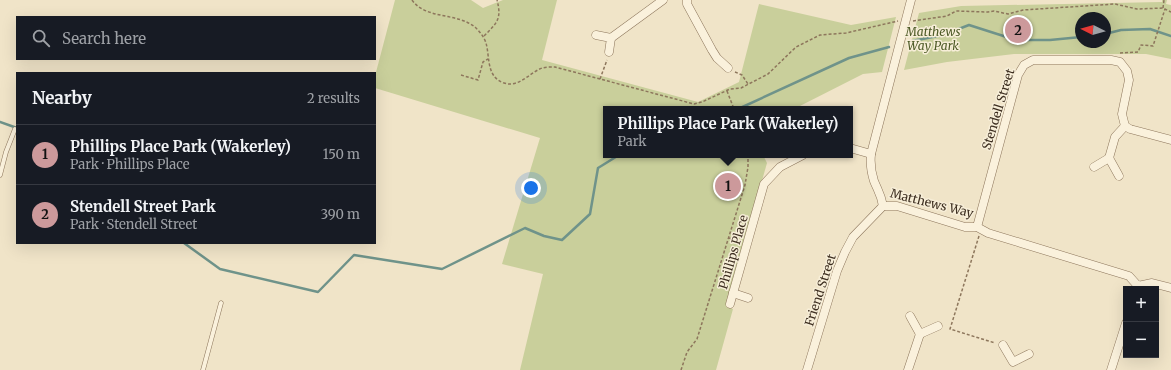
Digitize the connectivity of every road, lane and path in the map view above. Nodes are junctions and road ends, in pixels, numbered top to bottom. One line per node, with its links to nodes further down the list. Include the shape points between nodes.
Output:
1 (497, 0): 11 (path, via 500,11 496,25)
2 (663, 0): 12 (street)
3 (687, 0): 16 (street, via 712,50)
4 (911, 0): 26 (street, Matthews Way)
5 (1164, 0): 6 (path)
6 (1162, 8): 7 (path); 8 (path, via 1137,9 1115,4)
7 (1165, 9): 9 (path); 15 (path, via 1153,46 1141,45 1138,52 1119,53)
8 (1023, 10)
9 (1171, 12)
10 (596, 35): 12 (street)
11 (483, 36)
12 (611, 38): 13 (street)
13 (609, 52): 18 (path)
14 (488, 59): 17 (path, via 483,62 478,80)
15 (1111, 60): 22 (street, via 1120,62 1127,70 1129,80 1122,114); 34 (street, Stendell Street, via 1033,60 1024,65 1018,75)
16 (728, 68): 19 (path, via 742,75)
17 (461, 75)
18 (600, 79)
19 (748, 84)
20 (727, 91): 21 (path)
21 (733, 106)
22 (1125, 126): 24 (street); 29 (street, via 1115,137)
23 (15, 129): 31 (lane)
24 (1171, 140)
25 (853, 149): 26 (street)
26 (871, 154): 33 (street, Matthews Way, via 870,167)
27 (748, 158): 35 (path, via 745,185)
28 (796, 158): 36 (street, Phillips Place, via 780,167 764,184)
29 (1109, 158): 30 (street); 32 (street)
30 (1094, 167)
31 (0, 175)
32 (1119, 176)
33 (883, 206): 34 (street, Matthews Way, via 897,206 965,227); 53 (street, Friend Street, via 853,237 845,252)
34 (979, 228): 37 (street, Matthews Way, via 988,233 1129,276); 48 (path, via 950,329)
35 (729, 238): 36 (path); 52 (path, via 698,339 687,352)
36 (747, 244): 40 (street, Phillips Place)
37 (1136, 286)
38 (1143, 286): 39 (street, Matthews Way, via 1152,283)
39 (1171, 288)
40 (734, 293): 41 (street); 43 (street, Phillips Place)
41 (748, 298)
42 (221, 304): 51 (lane)
43 (730, 304)
44 (910, 316): 47 (street)
45 (938, 326): 47 (street)
46 (1123, 332): 55 (street)
47 (920, 334): 54 (street)
48 (1003, 345): 50 (street)
49 (1029, 354): 50 (street)
50 (1011, 366)
51 (203, 370)
52 (681, 370)
53 (807, 370)
54 (908, 370)
55 (1111, 370)

